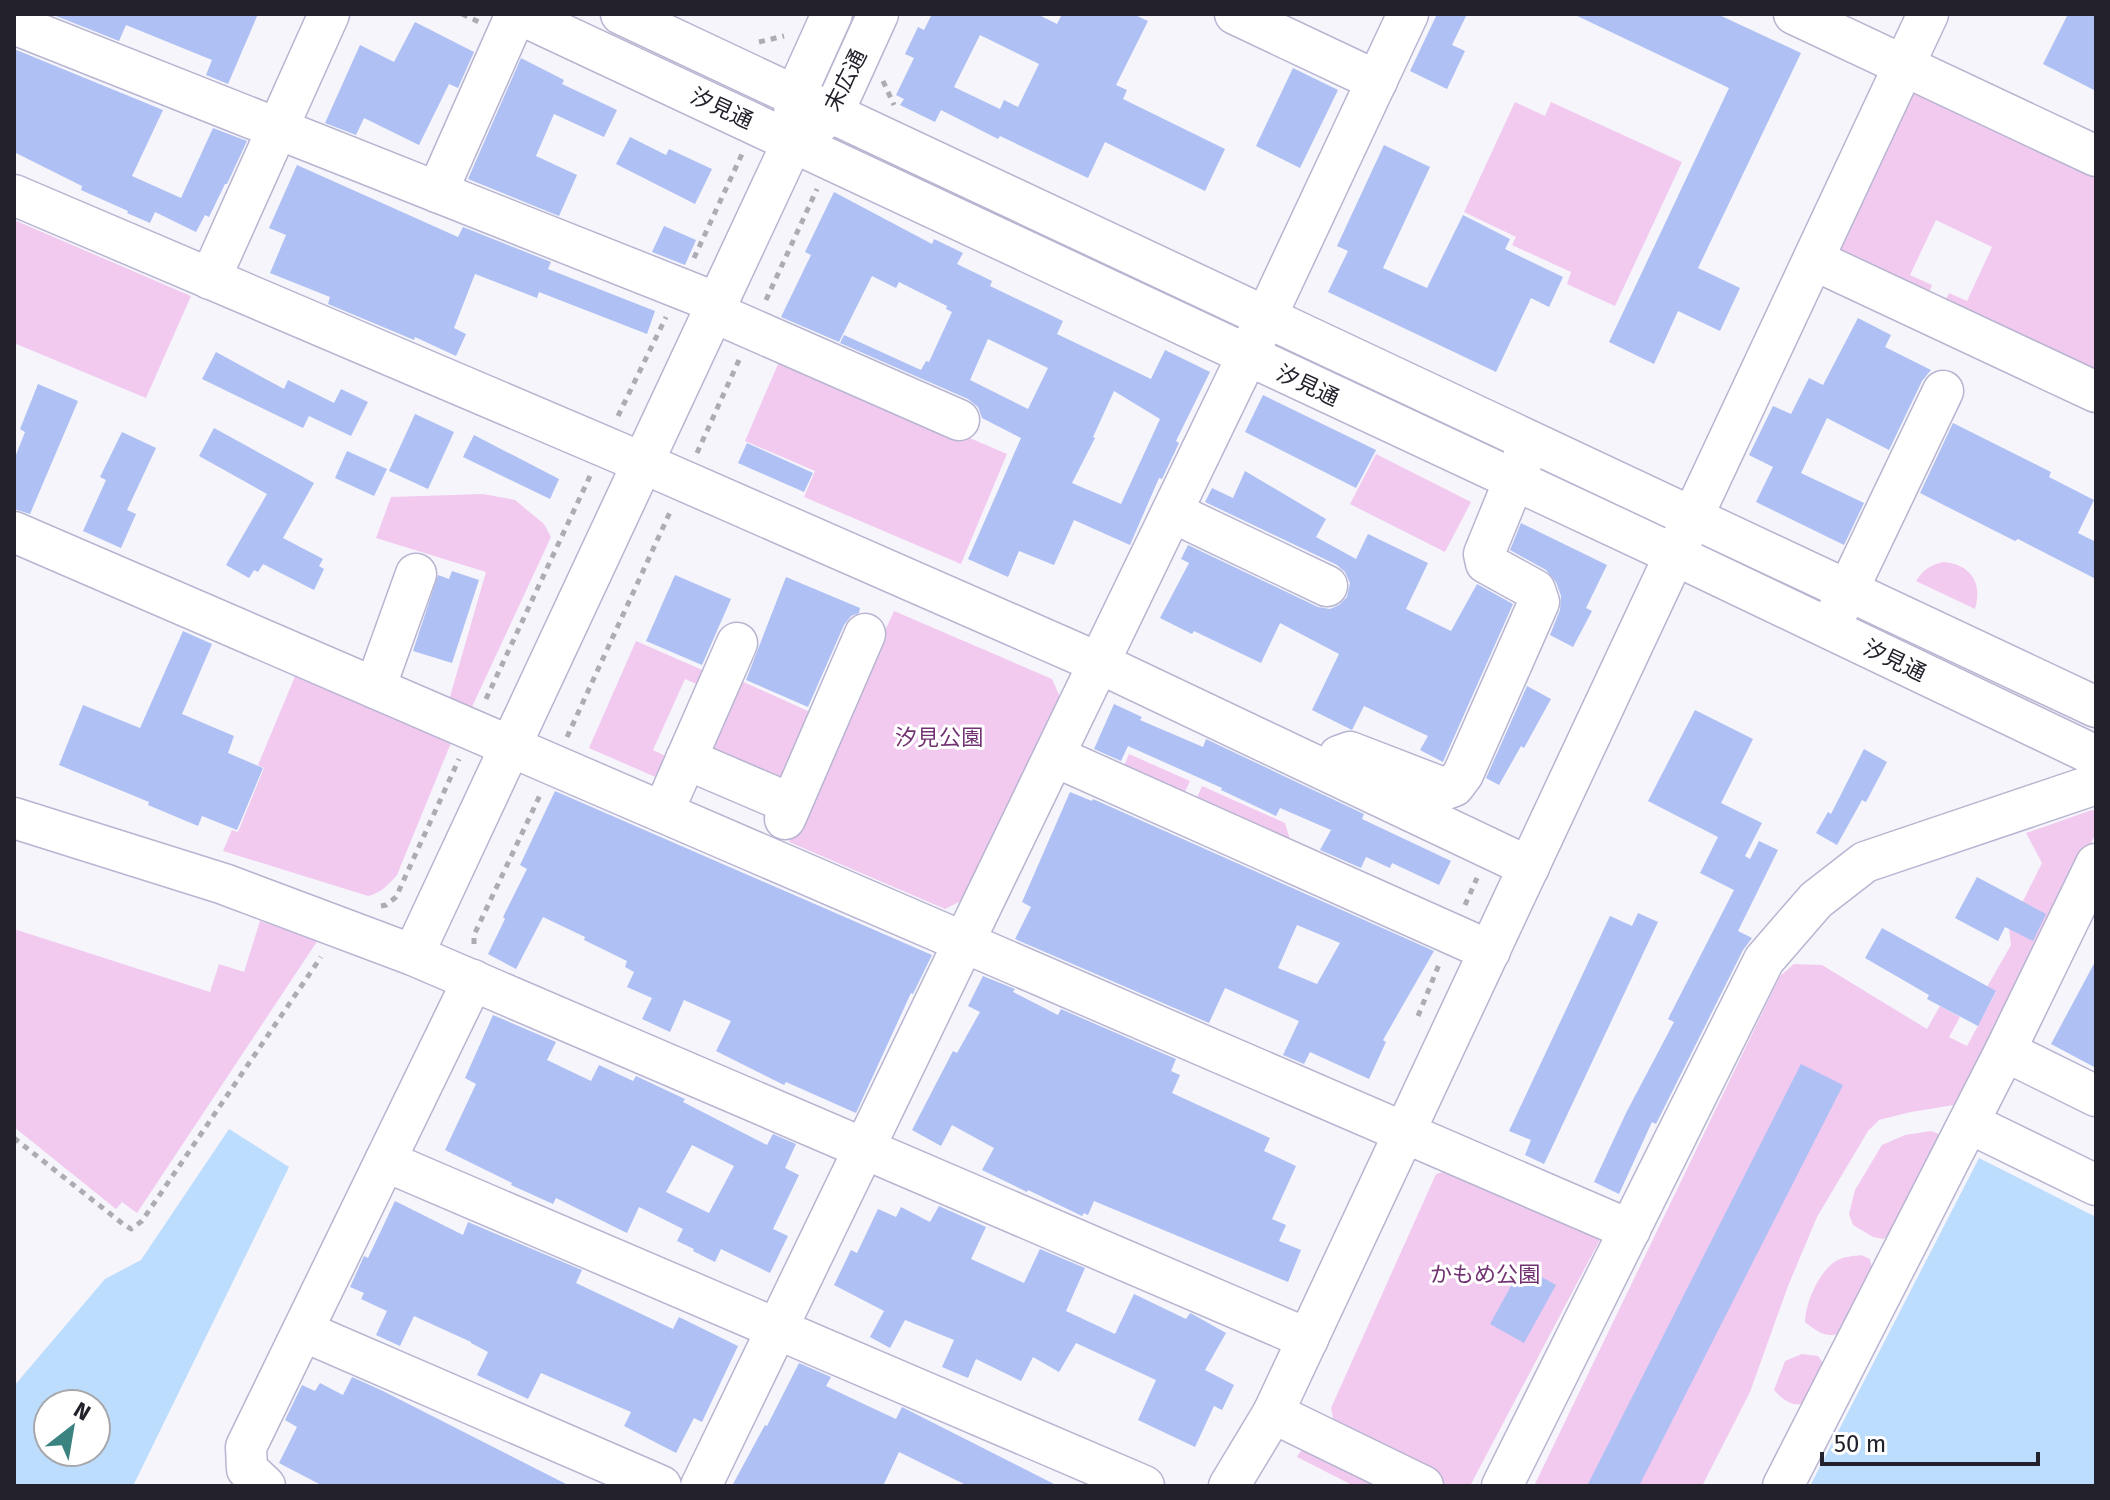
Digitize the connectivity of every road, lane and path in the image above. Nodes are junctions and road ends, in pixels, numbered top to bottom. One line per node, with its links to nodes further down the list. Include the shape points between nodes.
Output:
1 (329, 14): 18 (street)
2 (462, 14): 10 (path)
3 (621, 14): 16 (street, 汐見通)
4 (832, 14): 16 (street, 末広通)
5 (878, 14): 17 (street, 末広通)
6 (1235, 14): 15 (street)
7 (1408, 14): 15 (street)
8 (1794, 14): 14 (street)
9 (1928, 14): 14 (street)
10 (514, 21): 19 (street, 汐見通); 22 (street)
11 (14, 24): 18 (street)
12 (789, 34): 13 (path)
13 (749, 42)
14 (1904, 66): 21 (street); 24 (street)
15 (1377, 81): 28 (street)
16 (795, 96): 17 (street, 汐見通); 19 (street, 末広通)
17 (833, 113): 19 (street, 末広通); 28 (street, 汐見通)
18 (277, 128): 22 (street); 25 (street)
19 (793, 141): 27 (street); 29 (street, 汐見通)
20 (740, 146): 26 (path, via 743,156)
21 (2096, 156)
22 (437, 192): 26 (street)
23 (14, 195): 25 (street)
24 (1814, 260): 31 (street); 38 (street)
25 (210, 279): 34 (street)
26 (680, 288): 27 (street); 34 (path)
27 (715, 308): 32 (street); 35 (street)
28 (1266, 317): 29 (street); 33 (street, 汐見通)
29 (1247, 356): 36 (street, 汐見通); 37 (street)
30 (1943, 391): 43 (street)
31 (2096, 392)
32 (959, 420)
33 (1530, 441): 36 (street); 38 (street, 汐見通)
34 (604, 446): 35 (street); 50 (path)
35 (643, 463): 47 (street); 51 (street)
36 (1514, 480): 40 (street, 汐見通); 55 (street, via 1484,554 1486,563 1535,590 1539,602 1463,774 1446,789 1350,752 1339,756)
37 (1172, 512): 42 (street); 47 (street)
38 (1693, 518): 40 (street); 43 (street, 汐見通)
39 (14, 532): 48 (street)
40 (1675, 555): 44 (street, 汐見通); 60 (street)
41 (416, 574): 48 (street)
42 (1327, 586)
43 (1848, 591): 44 (street); 49 (street, 汐見通)
44 (1830, 629): 53 (street, 汐見通)
45 (865, 634): 54 (street, via 788,812)
46 (737, 643): 54 (street)
47 (1099, 663): 52 (street); 55 (street)
48 (375, 688): 50 (street)
49 (2096, 707)
50 (472, 730): 51 (street); 61 (path, via 396,897 386,905 358,903)
51 (510, 747): 57 (street); 64 (street)
52 (1054, 756): 62 (street); 63 (street)
53 (2096, 756)
54 (686, 759): 57 (street)
55 (1330, 772): 60 (street)
56 (2096, 784): 74 (street, via 1865,862 1816,900 1764,960)
57 (663, 812): 62 (street)
58 (14, 818): 61 (street, via 224,884)
59 (2096, 864): 66 (street)
60 (1529, 867): 63 (street)
61 (341, 928): 64 (street); 70 (path, via 142,1221 131,1229)
62 (964, 942): 69 (street); 71 (street)
63 (1490, 951): 69 (street)
64 (413, 955): 65 (street)
65 (473, 980): 71 (street); 72 (street)
66 (2005, 1051): 67 (street); 68 (street)
67 (2096, 1096)
68 (1969, 1123): 73 (street); 86 (street)
69 (1405, 1132): 74 (street); 77 (street)
70 (14, 1138)
71 (864, 1149): 75 (street); 77 (street)
72 (385, 1161): 75 (street); 76 (street)
73 (2096, 1185)
74 (1630, 1230): 85 (street)
75 (777, 1328): 81 (street); 82 (street)
76 (303, 1331): 79 (street, via 246,1447 247,1469); 80 (street)
77 (1308, 1339): 78 (street)
78 (1273, 1413): 83 (street); 84 (street)
79 (265, 1486)
80 (661, 1486)
81 (701, 1486)
82 (1144, 1486)
83 (1229, 1486)
84 (1423, 1486)
85 (1502, 1486)
86 (1783, 1486)

